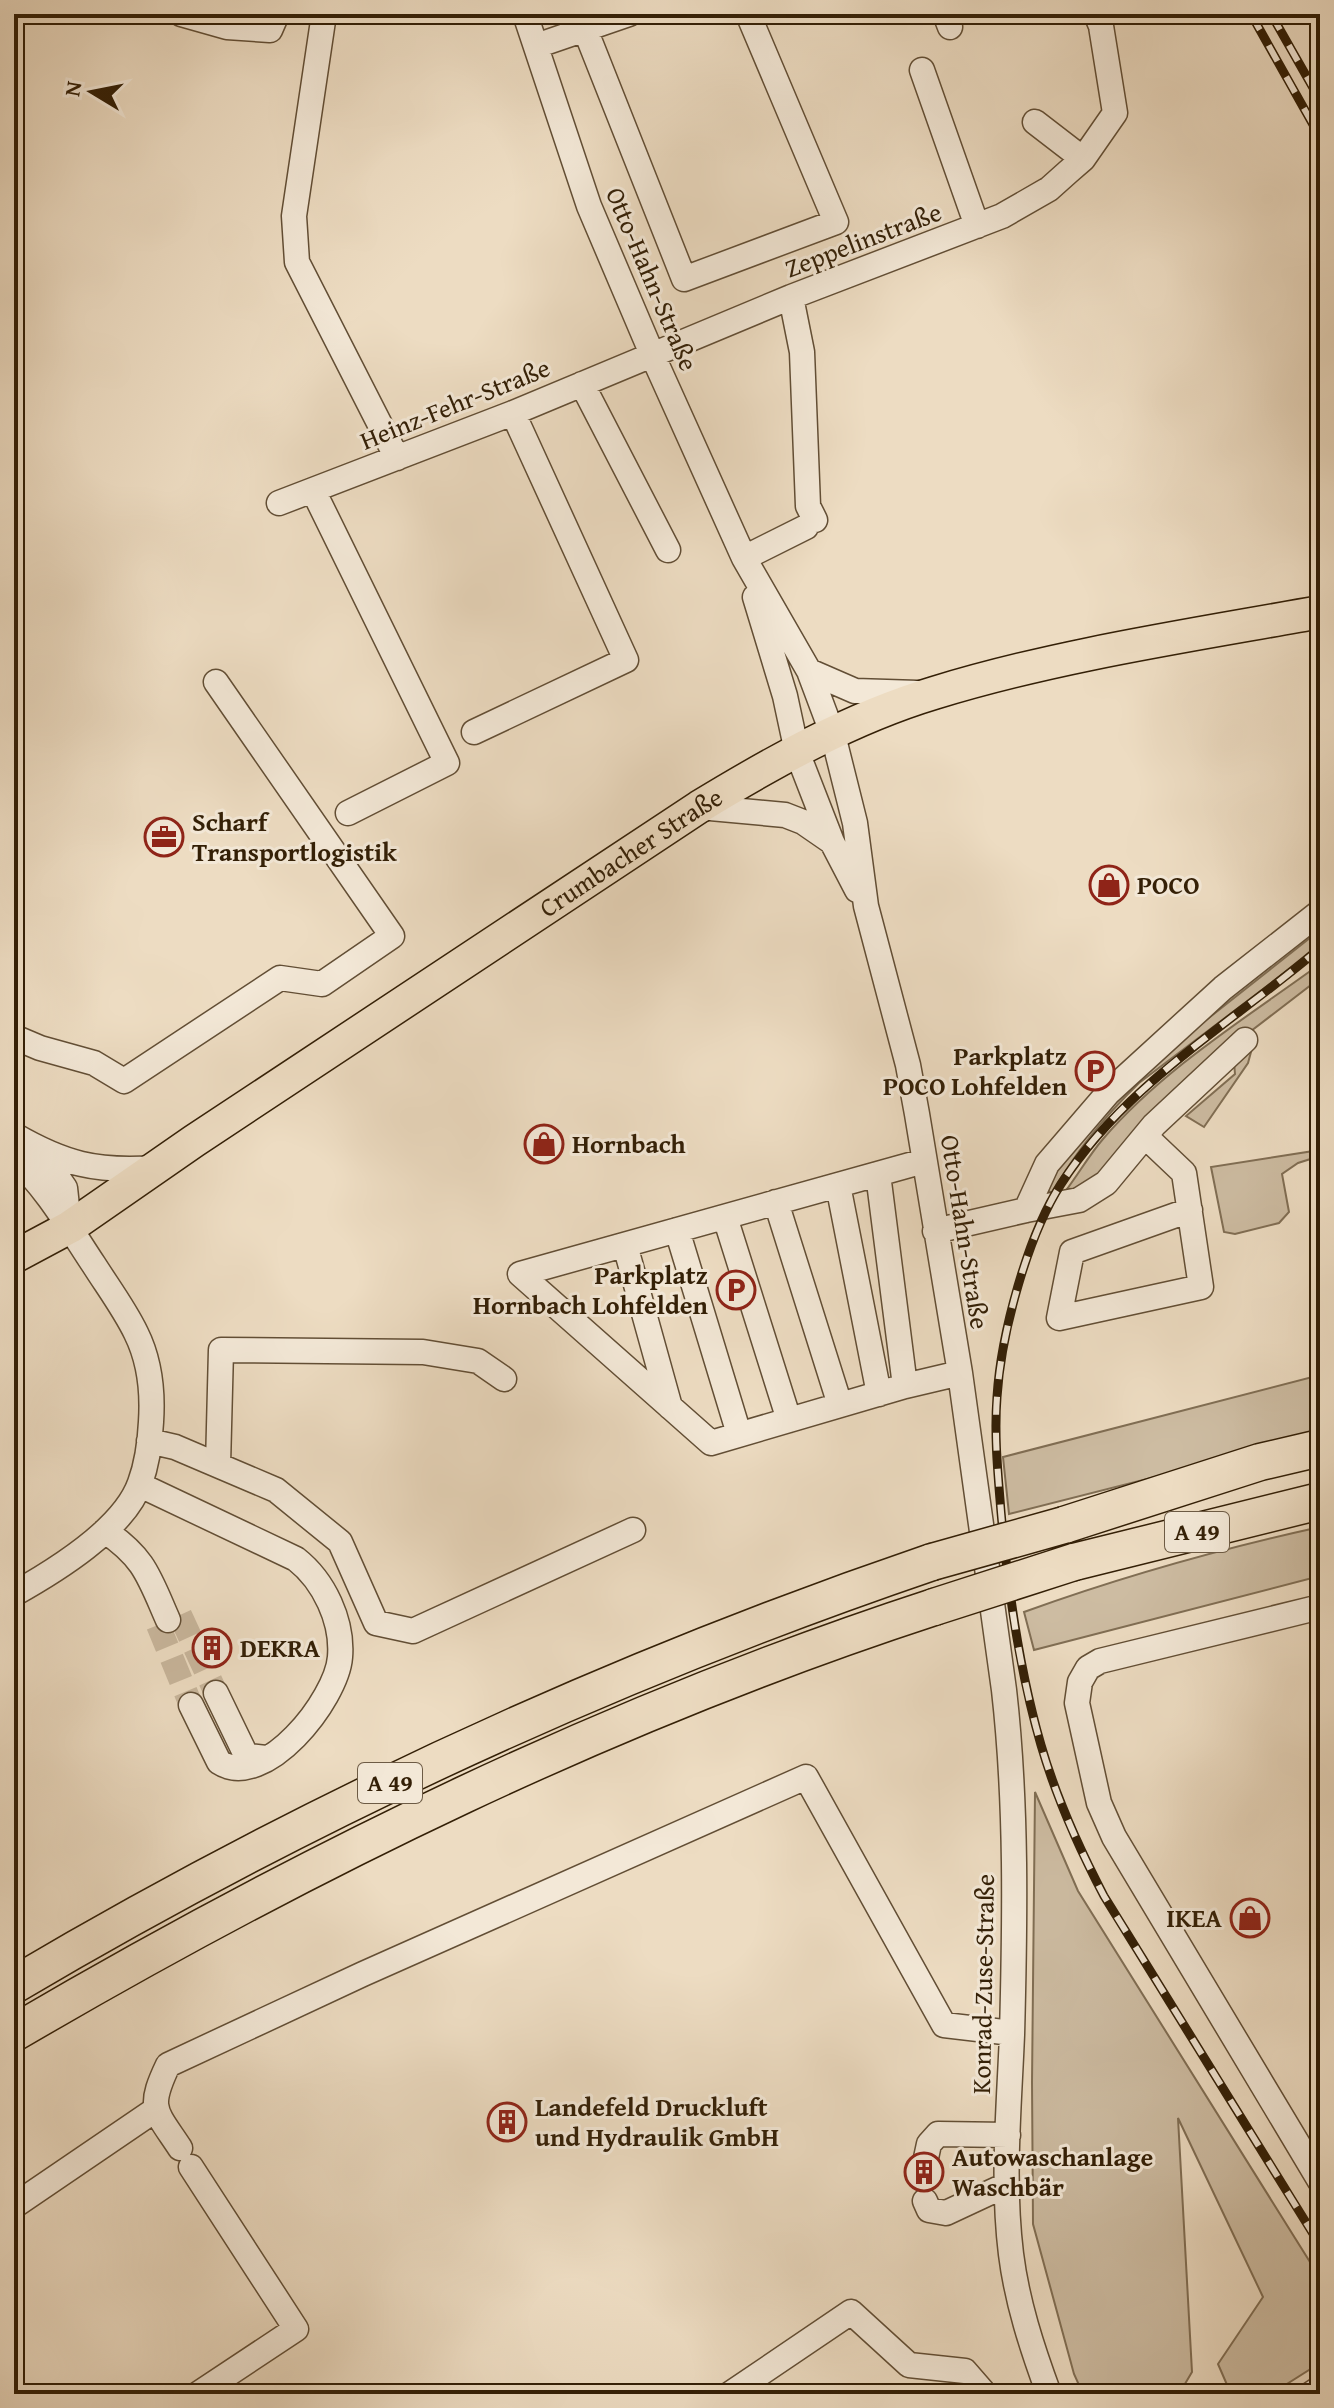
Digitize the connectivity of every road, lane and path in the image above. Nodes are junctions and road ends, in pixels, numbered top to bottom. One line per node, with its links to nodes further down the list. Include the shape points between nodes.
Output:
1 (181, 14): 2 (street, via 227,27 270,30)
2 (277, 14)
3 (324, 14): 18 (street, via 294,216 297,262)
4 (525, 14): 9 (street, Otto-Hahn-Straße)
5 (629, 14): 8 (street)
6 (748, 14): 8 (street, via 836,222 684,279)
7 (1096, 14): 12 (street, Zeppelinstraße, via 1115,113)
8 (585, 29): 9 (street)
9 (536, 46): 15 (street, Otto-Hahn-Straße, via 589,206)
10 (922, 70): 13 (street)
11 (1035, 122): 12 (street)
12 (1083, 159): 13 (street, Zeppelinstraße, via 1049,189)
13 (977, 226): 14 (street, Zeppelinstraße)
14 (791, 297): 15 (street, Zeppelinstraße); 22 (street, via 802,352 811,523)
15 (652, 354): 16 (street, Heinz-Fehr-Straße); 22 (street, Otto-Hahn-Straße)
16 (582, 384): 17 (street, Heinz-Fehr-Straße); 21 (street)
17 (513, 413): 18 (street, Heinz-Fehr-Straße); 27 (street, via 626,660)
18 (397, 458): 19 (street, Heinz-Fehr-Straße)
19 (313, 490): 20 (street, Heinz-Fehr-Straße); 31 (street, via 447,763)
20 (279, 503)
21 (668, 550)
22 (744, 558): 24 (street, Otto-Hahn-Straße); 29 (street, Otto-Hahn-Straße)
23 (1320, 612): 26 (main road, Crumbacher Straße)
24 (809, 671): 26 (street, via 855,691); 28 (street, Otto-Hahn-Straße)
25 (216, 682): 35 (street, via 392,936 322,984 280,978 124,1081 94,1063)
26 (932, 693): 28 (main road, Crumbacher Straße)
27 (474, 732)
28 (833, 735): 29 (main road, Crumbacher Straße); 33 (street, Otto-Hahn-Straße, via 855,823)
29 (797, 752): 30 (main road, Crumbacher Straße); 32 (street, Otto-Hahn-Straße)
30 (699, 807): 32 (street, Otto-Hahn-Straße, via 785,815); 42 (main road, Crumbacher Straße)
31 (348, 813)
32 (832, 842): 33 (street, Otto-Hahn-Straße)
33 (866, 906): 41 (street, Otto-Hahn-Straße, via 908,1065)
34 (1320, 912): 46 (street, via 1223,988 1108,1093 1047,1164)
35 (14, 1037)
36 (1245, 1040): 38 (street)
37 (14, 1135): 39 (street)
38 (1145, 1136): 46 (street, via 1106,1183 1079,1200); 47 (street, via 1184,1173)
39 (38, 1148): 42 (street, via 97,1169); 49 (street, via 65,1188)
40 (14, 1158): 49 (street)
41 (924, 1161): 43 (street); 51 (street, Otto-Hahn-Straße)
42 (154, 1168): 49 (main road, Crumbacher Straße)
43 (878, 1174): 44 (street); 56 (street)
44 (838, 1185): 45 (street); 57 (street)
45 (776, 1202): 48 (street); 58 (street)
46 (1026, 1210): 51 (street)
47 (1190, 1210): 47 (street, via 1201,1287 1059,1318 1072,1252)
48 (725, 1217): 50 (street); 60 (street)
49 (70, 1227): 53 (main road, Crumbacher Straße); 62 (street, via 144,1351 151,1379)
50 (677, 1230): 52 (street); 61 (street)
51 (935, 1231): 54 (street, Otto-Hahn-Straße)
52 (625, 1245): 59 (street); 59 (street, via 520,1274)
53 (14, 1257)
54 (960, 1373): 56 (street); 71 (street, Otto-Hahn-Straße)
55 (504, 1379): 64 (street, via 478,1361 423,1352 221,1350)
56 (905, 1386): 57 (street)
57 (879, 1394): 58 (street)
58 (840, 1405): 60 (street)
59 (670, 1407): 61 (street, via 711,1443)
60 (789, 1420): 61 (street)
61 (739, 1434)
62 (149, 1441): 64 (street); 66 (street)
63 (1320, 1448): 68 (highway)
64 (218, 1465): 69 (street, via 276,1490 340,1542 376,1623 413,1631)
65 (1320, 1468): 68 (highway, A 49)
66 (140, 1485): 70 (street); 75 (street, via 296,1559 324,1592 339,1634 335,1680 313,1717 282,1749 252,1765 227,1768 219,1762)
67 (1320, 1501): 77 (highway, A 49, bridge, via 1074,1562 863,1630 627,1720 464,1793 146,1956)
68 (1074, 1522): 76 (highway, A 49, bridge, via 932,1562 783,1616 480,1741 214,1871)
69 (633, 1530)
70 (105, 1531): 72 (street); 74 (street, via 129,1547)
71 (987, 1571): 78 (street, Konrad-Zuse-Straße, via 1009,1732 1015,1910)
72 (14, 1594)
73 (1320, 1607): 82 (street, via 1100,1661 1080,1682 1077,1703 1099,1803 1114,1837)
74 (168, 1620)
75 (203, 1699)
76 (14, 1985)
77 (14, 2033)
78 (1012, 2033): 79 (street, via 944,2025 806,1777 168,2065 155,2093); 80 (street, Konrad-Zuse-Straße)
79 (155, 2110): 85 (street); 87 (street, via 296,2329)
80 (1008, 2135): 81 (street, via 938,2134); 83 (street, Konrad-Zuse-Straße)
81 (926, 2158)
82 (1320, 2181)
83 (1006, 2185): 84 (street, via 946,2213 929,2210); 90 (street, Konrad-Zuse-Straße, via 1011,2255 1025,2328)
84 (925, 2201)
85 (14, 2206)
86 (1320, 2388): 91 (street)
87 (198, 2394)
88 (730, 2394): 89 (street, via 851,2312 909,2365 965,2371)
89 (985, 2394)
90 (1049, 2394)
91 (1311, 2394)

